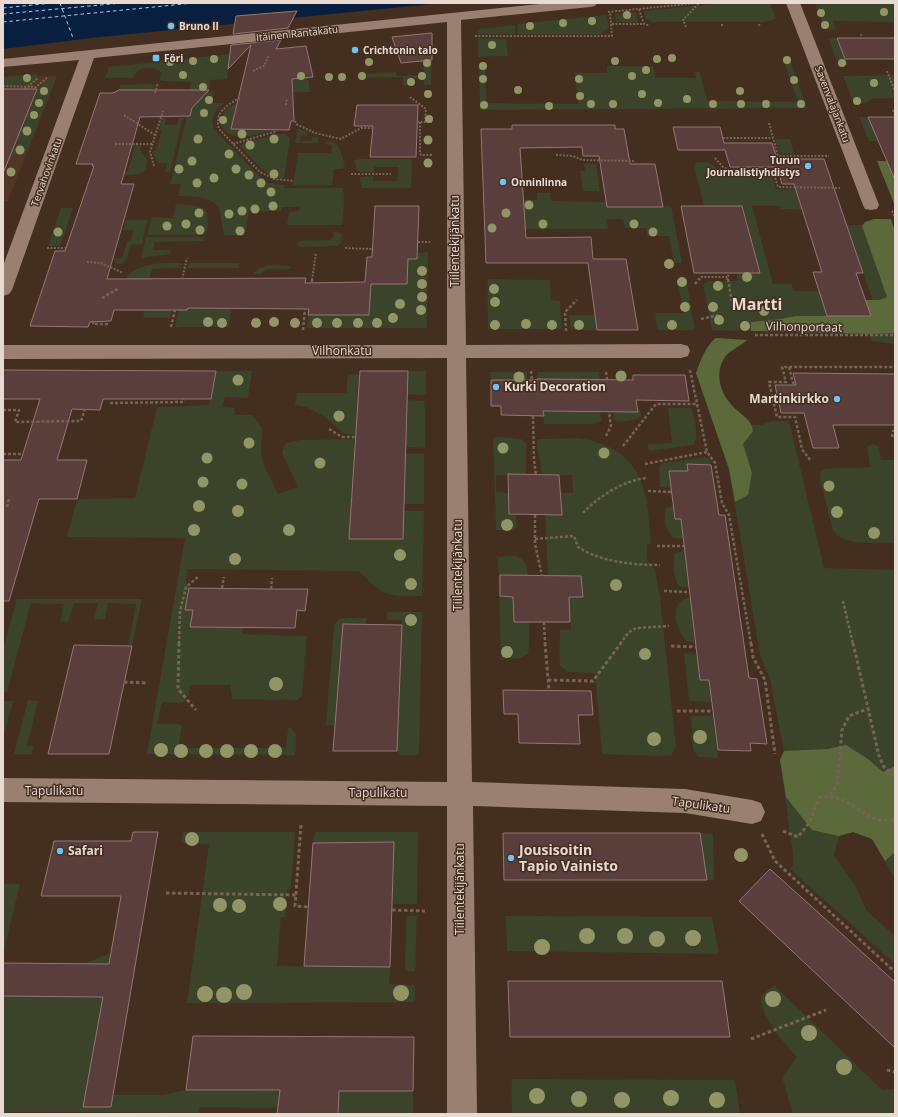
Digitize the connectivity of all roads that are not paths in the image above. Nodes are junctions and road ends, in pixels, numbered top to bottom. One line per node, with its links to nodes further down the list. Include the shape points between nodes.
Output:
1 (590, 3): 3 (street, Itäinen Rantakatu)
2 (793, 3): 6 (street, Savenvalajankatu)
3 (454, 17): 4 (street, Itäinen Rantakatu); 8 (street, Tiilentekijänkatu)
4 (88, 55): 5 (street, Itäinen Rantakatu); 7 (street, Tervahovinkatu)
5 (3, 63)
6 (871, 205)
7 (3, 290)
8 (456, 351): 9 (street, Vilhonkatu); 10 (street, Vilhonkatu); 12 (street, Tiilentekijänkatu)
9 (681, 351)
10 (3, 352)
11 (3, 790): 12 (street, Tapulikatu)
12 (460, 793): 13 (street, Tapulikatu, via 685,801); 14 (street, Tiilentekijänkatu)
13 (752, 812)
14 (462, 1114)

